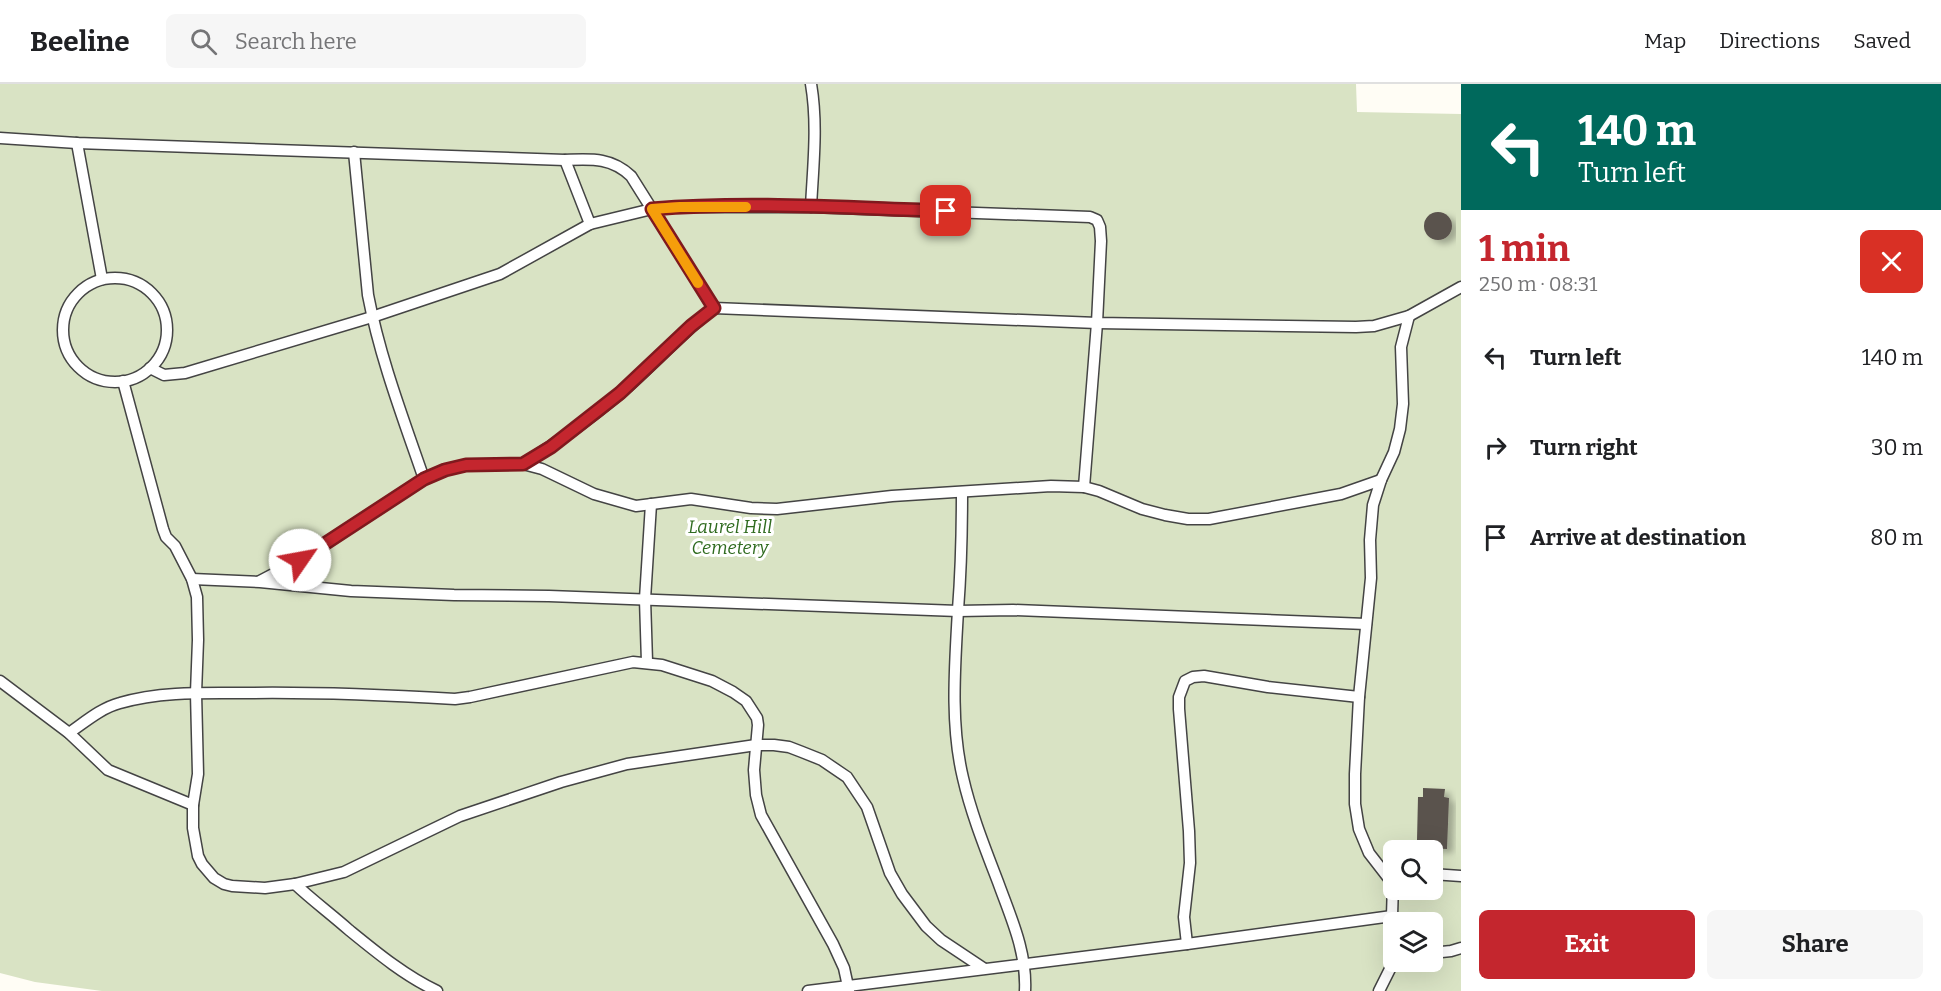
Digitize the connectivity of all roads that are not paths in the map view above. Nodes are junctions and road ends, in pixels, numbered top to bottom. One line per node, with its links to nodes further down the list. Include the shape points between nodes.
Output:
1 (811, 84): 6 (lane, via 815,137)
2 (0, 138): 3 (lane)
3 (77, 143): 4 (lane); 9 (lane)
4 (354, 152): 5 (lane); 13 (lane)
5 (565, 160): 7 (lane, via 603,160 622,168); 8 (lane)
6 (811, 207): 7 (lane); 14 (lane, via 1090,217 1097,220 1101,241)
7 (652, 209): 8 (lane); 11 (lane)
8 (590, 224): 13 (lane, via 500,274)
9 (102, 279): 15 (lane, via 132,281 157,299 164,312 166,335 160,357); 16 (lane, via 73,299 63,327 65,342 80,368 93,377)
10 (1461, 287): 12 (lane)
11 (714, 308): 14 (lane); 17 (lane, via 620,393)
12 (1408, 316): 14 (lane, via 1356,327); 19 (lane, via 1401,347 1400,429)
13 (372, 317): 15 (lane, via 185,374 164,375); 18 (lane)
14 (1097, 323): 20 (lane)
15 (150, 368): 16 (lane)
16 (123, 381): 23 (lane, via 163,530)
17 (523, 464): 18 (lane, via 466,465); 22 (lane, via 594,494 636,506)
18 (424, 479): 24 (lane)
19 (1381, 480): 20 (lane, via 1341,494 1209,519 1188,519 1142,509); 27 (lane, via 1373,505)
20 (1084, 487): 21 (lane)
21 (962, 492): 22 (lane, via 777,509 691,499); 26 (lane)
22 (651, 504): 25 (lane)
23 (192, 579): 24 (lane); 30 (lane, via 198,640)
24 (260, 582): 25 (lane, via 351,591)
25 (645, 599): 26 (lane); 28 (lane)
26 (958, 611): 27 (lane, via 1025,610); 43 (lane, via 957,746 963,778 1020,942)
27 (1366, 624): 31 (lane)
28 (647, 662): 30 (lane, via 614,664 455,699); 33 (lane, via 712,681 746,701 757,718)
29 (0, 681): 32 (lane)
30 (196, 693): 32 (lane, via 118,703); 34 (lane, via 198,774)
31 (1359, 697): 35 (lane, via 1355,804 1359,829 1369,853); 40 (lane, via 1204,676 1185,681 1179,709 1189,831 1184,917)
32 (69, 733): 34 (lane, via 108,770)
33 (756, 745): 38 (lane, via 627,764 561,782 460,816 344,872); 44 (lane, via 789,747 822,760 847,777 867,807 890,873 902,894 941,940); 46 (lane, via 756,795 764,823 833,944)
34 (193, 805): 38 (lane, via 198,856 214,878 232,886 265,888)
35 (1383, 871)
36 (1443, 875): 37 (lane)
37 (1461, 876)
38 (295, 884): 47 (lane, via 371,948)
39 (1383, 920): 40 (lane)
40 (1187, 944): 43 (lane)
41 (1461, 948): 42 (lane)
42 (1443, 952)
43 (1024, 964): 44 (lane); 49 (lane)
44 (982, 968): 46 (lane)
45 (1388, 972): 50 (lane)
46 (849, 988): 48 (lane)
47 (438, 991)
48 (808, 991)
49 (1025, 991)
50 (1379, 991)

